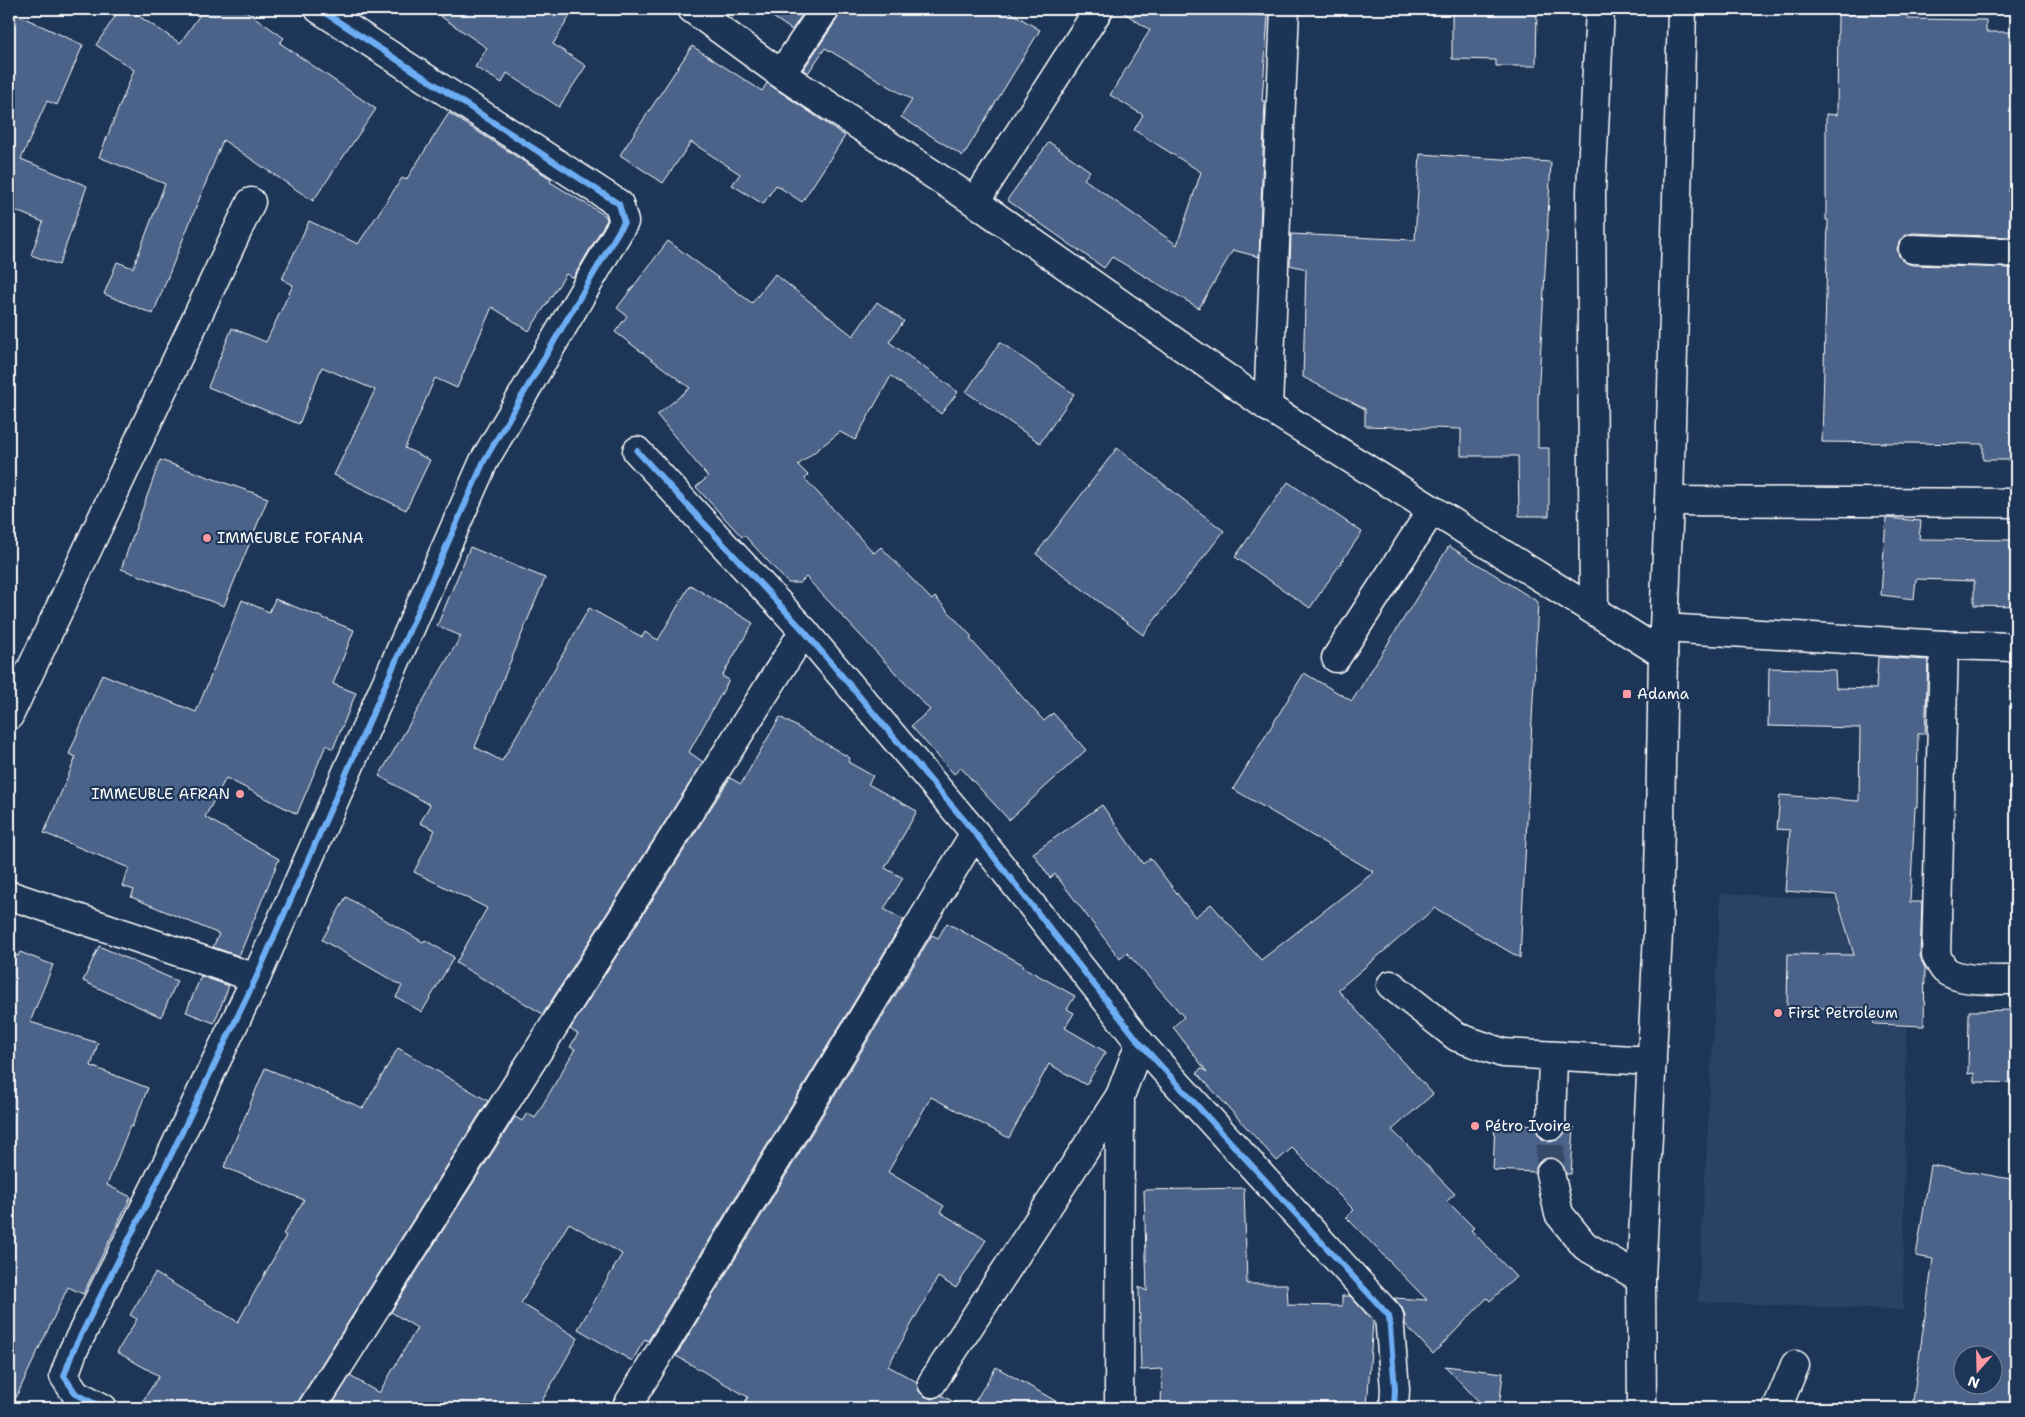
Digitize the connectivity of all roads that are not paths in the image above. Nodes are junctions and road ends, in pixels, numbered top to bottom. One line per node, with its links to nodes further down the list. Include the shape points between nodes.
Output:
1 (319, 9): 27 (street, via 620,204 624,222 484,461)
2 (692, 9): 8 (street)
3 (825, 9): 8 (street)
4 (1099, 9): 10 (street)
5 (1284, 9): 13 (street)
6 (1600, 9): 18 (street, via 1590,191)
7 (1682, 9): 15 (street)
8 (781, 74): 10 (street)
9 (251, 202): 24 (street)
10 (975, 202): 13 (street)
11 (1913, 249): 12 (street)
12 (2016, 253)
13 (1268, 407): 17 (street)
14 (638, 451): 19 (street)
15 (1669, 500): 16 (street); 20 (street)
16 (2016, 503)
17 (1432, 510): 18 (street); 23 (street)
18 (1594, 610): 20 (street)
19 (804, 631): 25 (street); 41 (street)
20 (1663, 641): 21 (street); 32 (street, via 1658,933)
21 (1944, 645): 22 (street); 28 (street, via 1936,956 1945,970 1959,976)
22 (2016, 647)
23 (1336, 658)
24 (9, 716)
25 (975, 833): 30 (street); 39 (street)
26 (9, 895): 27 (street)
27 (256, 978): 40 (street, via 73,1351 64,1376 76,1394)
28 (2016, 980)
29 (1391, 985): 31 (street, via 1457,1037 1503,1053)
30 (1140, 1043): 33 (street); 43 (street, via 1389,1316)
31 (1553, 1056): 32 (street); 34 (street)
32 (1652, 1061): 36 (street)
33 (1120, 1096): 38 (street); 42 (street)
34 (1551, 1126)
35 (1550, 1173): 36 (street, via 1559,1214 1585,1246)
36 (1641, 1278): 44 (street)
37 (1795, 1365): 45 (street)
38 (932, 1383)
39 (637, 1404)
40 (103, 1408)
41 (312, 1408)
42 (1119, 1408)
43 (1394, 1408)
44 (1642, 1408)
45 (1777, 1408)

